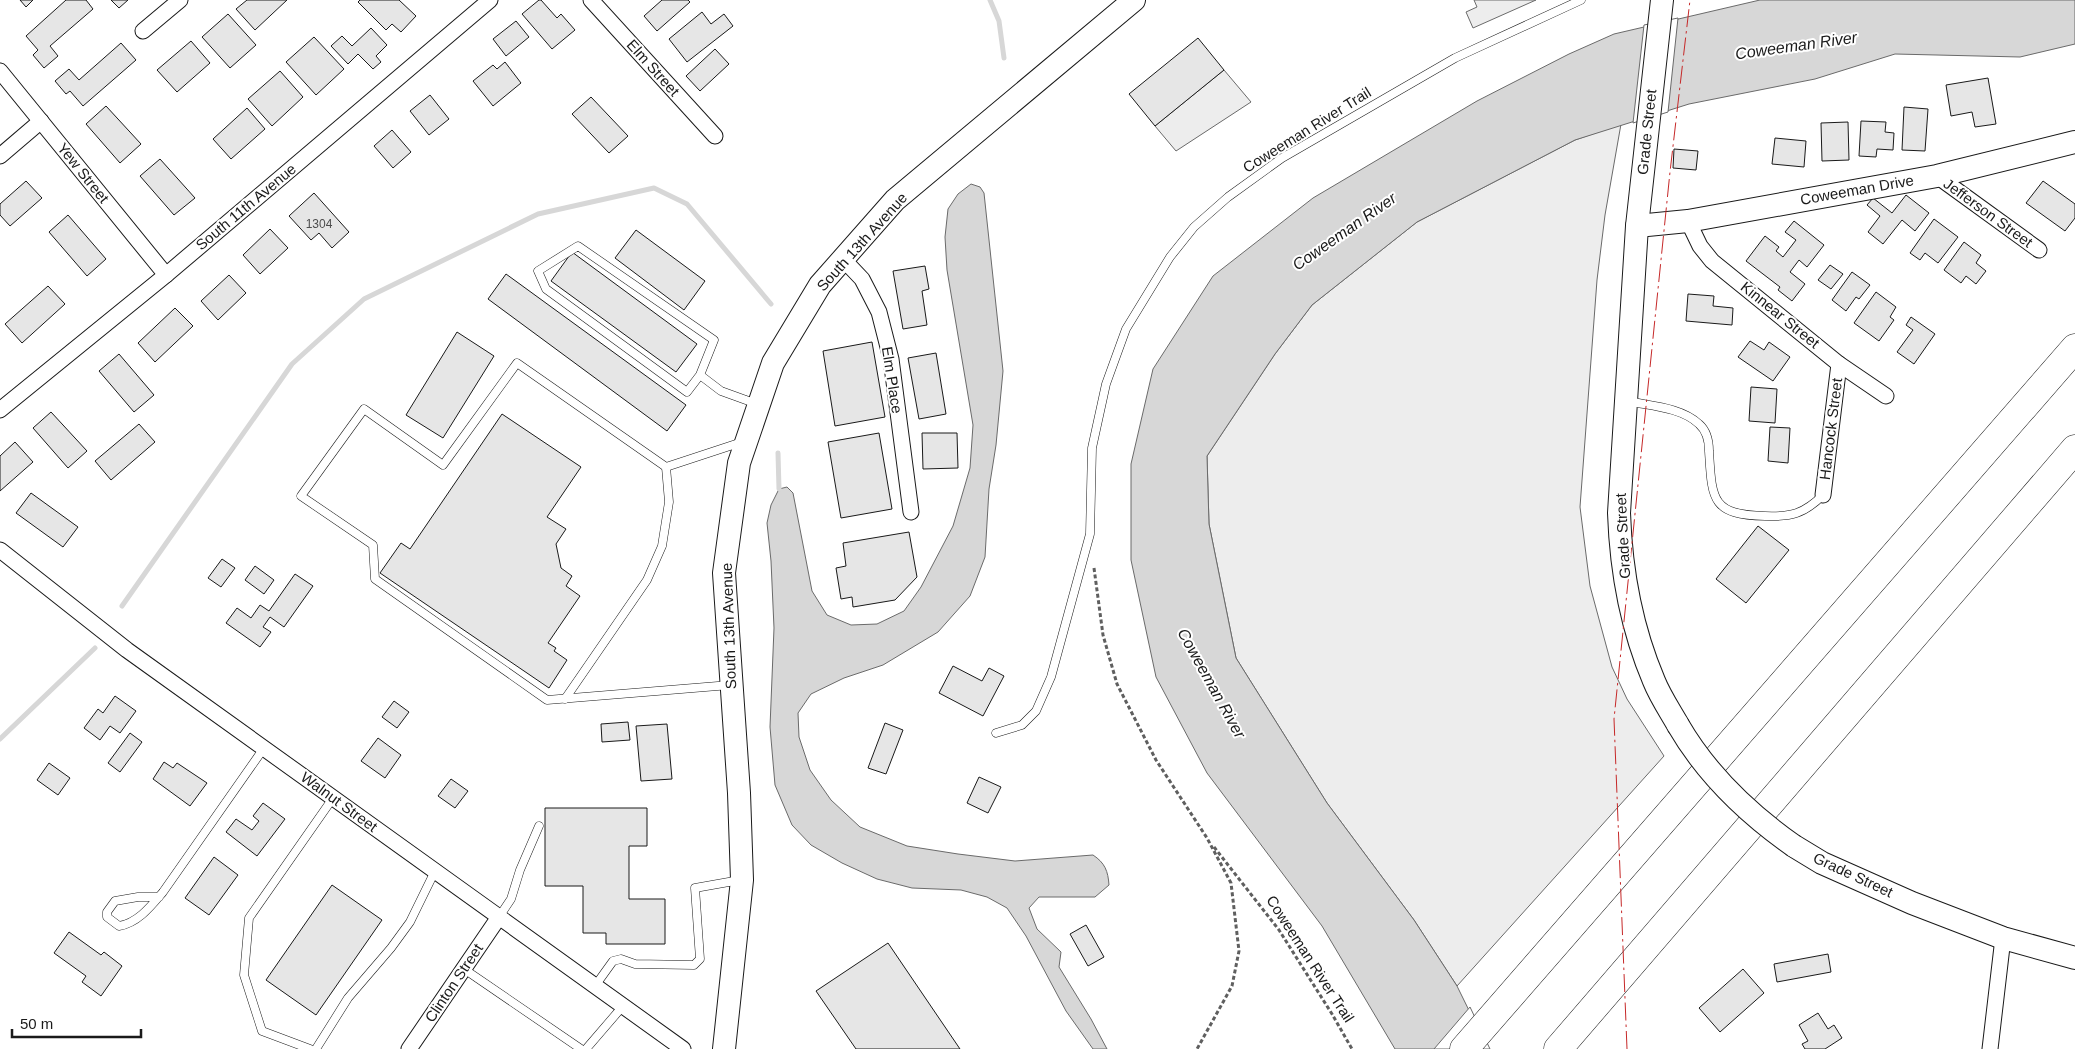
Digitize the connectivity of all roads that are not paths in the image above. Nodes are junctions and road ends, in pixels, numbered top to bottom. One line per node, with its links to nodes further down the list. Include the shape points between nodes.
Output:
1 (490, 0): 18 (street, South 11th Avenue)
2 (591, 0): 10 (street, Elm Street)
3 (1134, 0): 17 (main road, South 13th Avenue, via 895,200)
4 (1581, 0): 34 (lane, Coweeman River Trail, via 1455,58 1282,158 1194,227 1170,257 1126,329 1106,384 1092,448 1090,534 1051,677 1036,711 1022,725)
5 (1662, 0): 15 (main road, Grade Street)
6 (174, 2): 7 (street)
7 (143, 31)
8 (0, 71): 9 (street, Yew Street)
9 (41, 122): 12 (street); 18 (street, Yew Street)
10 (715, 136)
11 (2075, 142): 13 (main road, Coweeman Drive)
12 (0, 156)
13 (1937, 176): 14 (main road, Coweeman Drive); 16 (street, Jefferson Street)
14 (1688, 221): 15 (main road, Coweeman Drive); 20 (street, Kinnear Street, via 1700,246 1712,261)
15 (1637, 226): 23 (main road, Grade Street)
16 (2039, 250)
17 (843, 259): 24 (main road, South 13th Avenue, via 820,285 773,363); 30 (street, Elm Place, via 862,279 879,312 891,359)
18 (166, 275): 25 (street, South 11th Avenue)
19 (2075, 348): 54 (highway)
20 (1840, 364): 22 (street, Kinnear Street); 29 (street, Hancock Street)
21 (700, 374): 21 (lane, via 714,340 578,246 538,271 546,289 688,392); 24 (lane, via 721,391)
22 (1886, 396)
23 (1625, 401): 29 (lane, via 1664,408 1698,423 1709,441 1711,483 1717,503 1728,510 1767,517 1797,514 1810,508); 42 (main road, Grade Street, bridge, via 1619,513 1624,582 1654,683 1702,762 1757,818 1822,863)
24 (759, 405): 26 (main road, South 13th Avenue)
25 (0, 410)
26 (747, 441): 28 (lane); 32 (main road, South 13th Avenue, via 739,462 724,573)
27 (2075, 449): 55 (highway)
28 (666, 467): 33 (lane, via 669,502 662,546 647,580); 33 (lane, via 517,362 443,465 364,409 302,496 372,545 375,578 547,700)
29 (1823, 495)
30 (910, 512)
31 (0, 550): 35 (street, Walnut Street, via 127,650)
32 (732, 685): 33 (lane); 39 (main road, South 13th Avenue)
33 (565, 699)
34 (996, 733)
35 (264, 748): 36 (street, Walnut Street); 40 (lane)
36 (333, 798): 38 (street, Walnut Street); 47 (lane, via 249,918 247,937 244,975 262,1031)
37 (538, 826): 41 (lane, via 512,900)
38 (435, 871): 41 (street, Walnut Street); 48 (lane, via 410,922 348,998)
39 (742, 880): 45 (lane, via 696,888 700,959 694,966 613,960); 53 (main road, South 13th Avenue)
40 (159, 897): 40 (lane, via 136,920 126,925 118,926 107,917 115,901)
41 (499, 918): 44 (street, Clinton Street); 45 (street, Walnut Street)
42 (2003, 938): 43 (main road, Grade Street); 56 (street)
43 (2075, 958)
44 (464, 969): 49 (street, Clinton Street); 50 (lane)
45 (595, 986): 46 (street, Walnut Street)
46 (623, 1006): 51 (lane); 52 (street, Walnut Street)
47 (310, 1049)
48 (316, 1049)
49 (409, 1049)
50 (581, 1049)
51 (586, 1049)
52 (683, 1049)
53 (724, 1049)
54 (1464, 1049)
55 (1558, 1049)
56 (1990, 1049)

